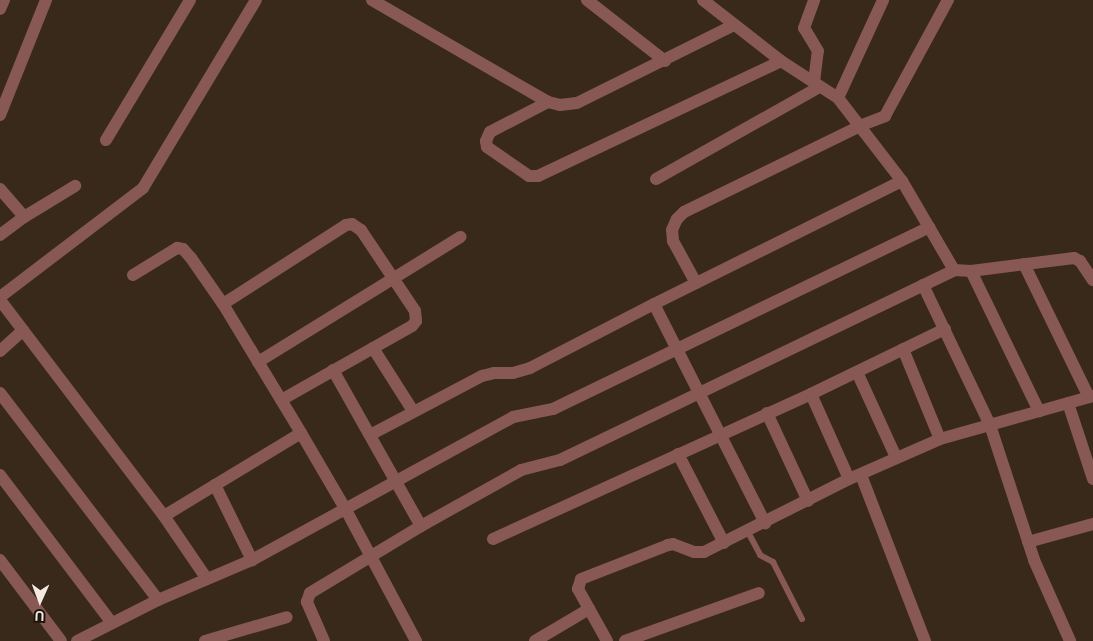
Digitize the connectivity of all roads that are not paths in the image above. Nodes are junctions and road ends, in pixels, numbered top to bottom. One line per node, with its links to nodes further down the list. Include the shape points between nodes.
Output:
1 (4, 0): 12 (street)
2 (46, 0): 19 (street)
3 (190, 0): 21 (street)
4 (256, 0): 38 (street, via 143,188)
5 (372, 0): 11 (street)
6 (587, 0): 14 (street)
7 (703, 0): 13 (street)
8 (814, 0): 16 (street, via 804,28 818,51)
9 (883, 0): 17 (street)
10 (948, 0): 20 (street, via 886,116)
11 (391, 4): 18 (street)
12 (0, 8)
13 (734, 25): 14 (street); 15 (street)
14 (665, 61): 18 (street, via 566,106)
15 (781, 61): 16 (street); 18 (street, via 538,176 529,176 487,147 486,141 490,132)
16 (816, 84): 17 (street); 22 (street)
17 (838, 98): 20 (street)
18 (548, 102)
19 (0, 115)
20 (862, 126): 23 (street); 36 (street, via 684,212 672,230 673,241)
21 (106, 140)
22 (656, 179)
23 (902, 181): 27 (street); 36 (street)
24 (75, 186): 26 (street)
25 (0, 189): 26 (street)
26 (24, 217): 28 (street)
27 (930, 227): 31 (street); 44 (street)
28 (0, 236)
29 (460, 237): 34 (street)
30 (1024, 264): 32 (street); 35 (street, via 1074,258 1080,261); 53 (street)
31 (954, 270): 32 (street); 37 (street)
32 (971, 271): 57 (street)
33 (133, 275): 39 (street, via 171,250 180,248 192,258)
34 (393, 279): 39 (street, via 361,230 352,224); 43 (street, via 415,311 416,321); 47 (street)
35 (1093, 280)
36 (696, 283): 40 (street)
37 (923, 285): 41 (street); 51 (street)
38 (0, 299): 42 (street)
39 (224, 304): 47 (street)
40 (654, 304): 44 (street); 56 (street, via 530,368 482,376)
41 (946, 329): 45 (street); 59 (street)
42 (23, 330): 46 (street); 73 (street)
43 (373, 348): 48 (street); 56 (street)
44 (677, 349): 51 (street); 69 (street, via 553,409 513,417)
45 (903, 349): 49 (street); 63 (street)
46 (0, 351)
47 (258, 362): 54 (street)
48 (333, 370): 54 (street); 62 (street)
49 (857, 372): 52 (street); 65 (street)
50 (0, 393): 86 (street)
51 (700, 394): 61 (street); 76 (street, via 560,460 521,470)
52 (811, 394): 58 (street); 67 (street)
53 (1091, 396): 55 (street)
54 (281, 400): 60 (street)
55 (1068, 403): 57 (street); 68 (street)
56 (413, 411): 62 (street)
57 (1039, 411): 59 (street)
58 (767, 412): 61 (street); 71 (street)
59 (990, 425): 63 (street); 79 (street)
60 (301, 433): 70 (street); 72 (street)
61 (720, 434): 64 (street); 74 (street)
62 (370, 436): 69 (street)
63 (940, 439): 65 (street)
64 (678, 454): 78 (street); 80 (street)
65 (896, 457): 67 (street)
66 (0, 475): 90 (street)
67 (855, 477): 71 (street); 99 (street)
68 (1093, 479)
69 (397, 481): 72 (street); 76 (street)
70 (216, 485): 73 (street); 83 (street)
71 (808, 501): 74 (street)
72 (346, 510): 81 (street); 83 (street)
73 (164, 516): 84 (street)
74 (765, 523): 77 (street)
75 (1093, 524): 79 (street)
76 (421, 526): 81 (street)
77 (748, 532): 80 (street); 89 (lane, via 760,555 773,562)
78 (493, 539)
79 (1028, 542): 100 (street)
80 (724, 543): 87 (street, via 699,553 668,545 581,579 578,590)
81 (371, 556): 94 (street, via 307,597); 95 (street)
82 (0, 560): 91 (street)
83 (252, 560): 84 (street)
84 (206, 579): 86 (street)
85 (759, 594): 98 (street)
86 (158, 600): 90 (street)
87 (590, 609): 96 (street); 97 (street)
88 (287, 617): 93 (street)
89 (802, 619)
90 (111, 622): 92 (street)
91 (62, 641)
92 (76, 641)
93 (205, 641)
94 (324, 641)
95 (416, 641)
96 (535, 641)
97 (607, 641)
98 (626, 641)
99 (925, 641)
100 (1070, 641)

